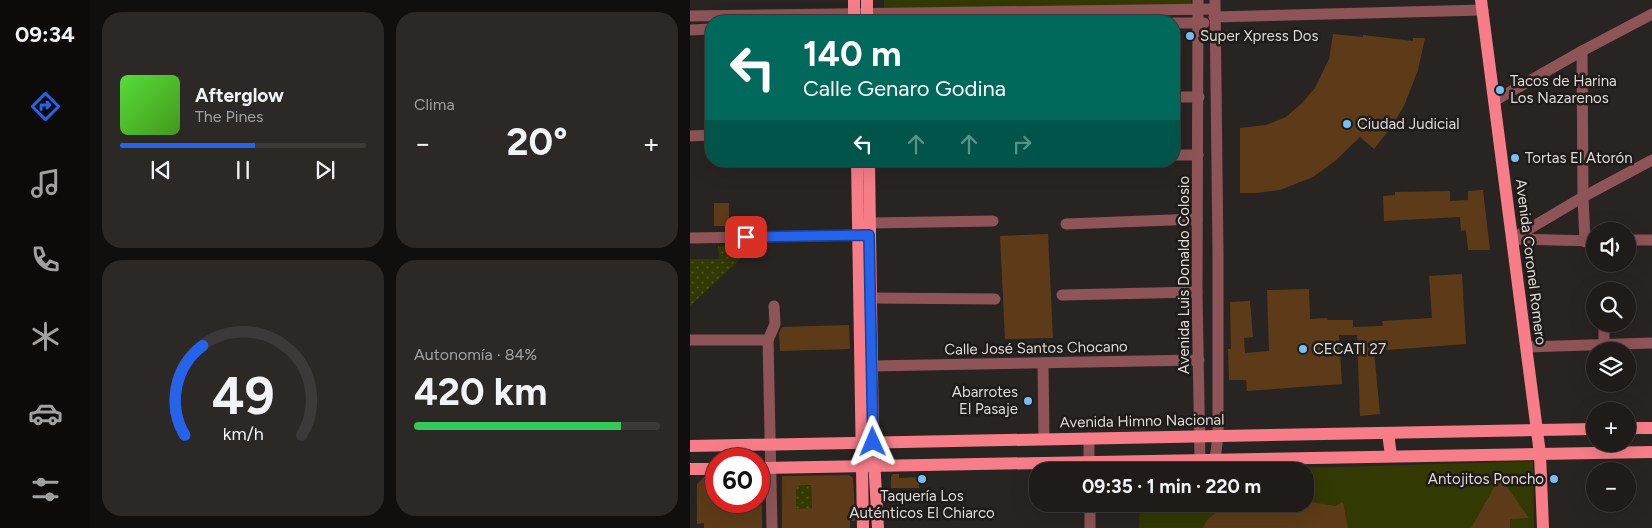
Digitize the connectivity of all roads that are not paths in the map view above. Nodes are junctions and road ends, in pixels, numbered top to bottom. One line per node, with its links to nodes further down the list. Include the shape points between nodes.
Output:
1 (854, 0): 7 (main road)
2 (867, 0): 8 (main road)
3 (1198, 5): 5 (street); 9 (street); 13 (street, Avenida Luis Donaldo Colosio)
4 (1482, 5): 5 (street); 19 (main road, Avenida Coronel Romero)
5 (1214, 12): 13 (street); 38 (street)
6 (1652, 14): 16 (street)
7 (854, 15)
8 (867, 15)
9 (922, 15)
10 (690, 16): 11 (street)
11 (705, 16)
12 (1180, 23): 13 (street)
13 (1198, 23): 18 (street, Avenida Luis Donaldo Colosio)
14 (705, 29): 15 (street)
15 (690, 30)
16 (1582, 51): 19 (street); 27 (street)
17 (1180, 97): 18 (street)
18 (1199, 97): 23 (street, Avenida Luis Donaldo Colosio)
19 (1494, 102): 34 (main road, Avenida Coronel Romero)
20 (705, 135): 21 (street)
21 (690, 136)
22 (1180, 155): 23 (street)
23 (1198, 155): 28 (street, Avenida Luis Donaldo Colosio)
24 (1652, 160): 27 (street)
25 (858, 167): 32 (main road)
26 (869, 167): 32 (main road)
27 (1582, 197): 30 (street); 34 (street)
28 (1197, 219): 31 (street); 39 (street, Avenida Luis Donaldo Colosio)
29 (993, 221): 32 (street)
30 (1587, 222)
31 (1066, 224)
32 (866, 231): 33 (street); 42 (main road); 63 (main road)
33 (690, 238)
34 (1512, 239): 37 (street); 50 (main road, Avenida Coronel Romero)
35 (1636, 240): 36 (street)
36 (1652, 240)
37 (1586, 241)
38 (1218, 253): 39 (street); 60 (street)
39 (1197, 254): 40 (street, Avenida Luis Donaldo Colosio)
40 (1197, 292): 41 (street); 51 (street, Avenida Luis Donaldo Colosio)
41 (1062, 295)
42 (871, 298): 43 (street); 53 (main road)
43 (995, 299)
44 (774, 306): 46 (street, via 775,324)
45 (690, 340): 46 (street)
46 (768, 340): 64 (street)
47 (1636, 343): 48 (street)
48 (1652, 343)
49 (1586, 345): 50 (street)
50 (1526, 347): 57 (main road, Avenida Coronel Romero)
51 (1199, 360): 52 (street, Calle José Santos Chocano); 59 (street, Avenida Luis Donaldo Colosio)
52 (1047, 363): 53 (street, Calle José Santos Chocano); 62 (street)
53 (872, 366): 63 (main road)
54 (1636, 428): 55 (main road)
55 (1652, 428)
56 (1586, 429): 57 (main road, Avenida Himno Nacional)
57 (1536, 430): 58 (main road, Avenida Himno Nacional); 68 (main road, Avenida Coronel Romero)
58 (1388, 433): 60 (main road, Avenida Himno Nacional); 69 (main road)
59 (1201, 436): 60 (main road, Avenida Himno Nacional); 61 (main road, Avenida Himno Nacional); 70 (street, Avenida Luis Donaldo Colosio)
60 (1218, 436): 71 (street)
61 (1089, 438): 62 (main road, Avenida Himno Nacional); 72 (street)
62 (1044, 439): 63 (main road, Avenida Himno Nacional)
63 (868, 443): 64 (main road, Avenida Himno Nacional); 74 (main road)
64 (771, 445): 65 (main road, Avenida Himno Nacional); 66 (street)
65 (690, 446)
66 (770, 448)
67 (1652, 452): 68 (main road)
68 (1540, 454): 69 (main road); 85 (main road, Avenida Coronel Romero)
69 (1391, 456): 71 (main road)
70 (1200, 460): 71 (main road); 73 (main road)
71 (1215, 460)
72 (1089, 462)
73 (1168, 462)
74 (868, 466): 75 (main road); 76 (main road); 82 (main road); 83 (main road)
75 (1029, 467)
76 (770, 468)
77 (690, 469): 78 (main road)
78 (705, 469)
79 (1090, 512): 84 (street)
80 (770, 513): 81 (street)
81 (772, 528)
82 (863, 528)
83 (878, 528)
84 (1090, 528)
85 (1543, 528)

